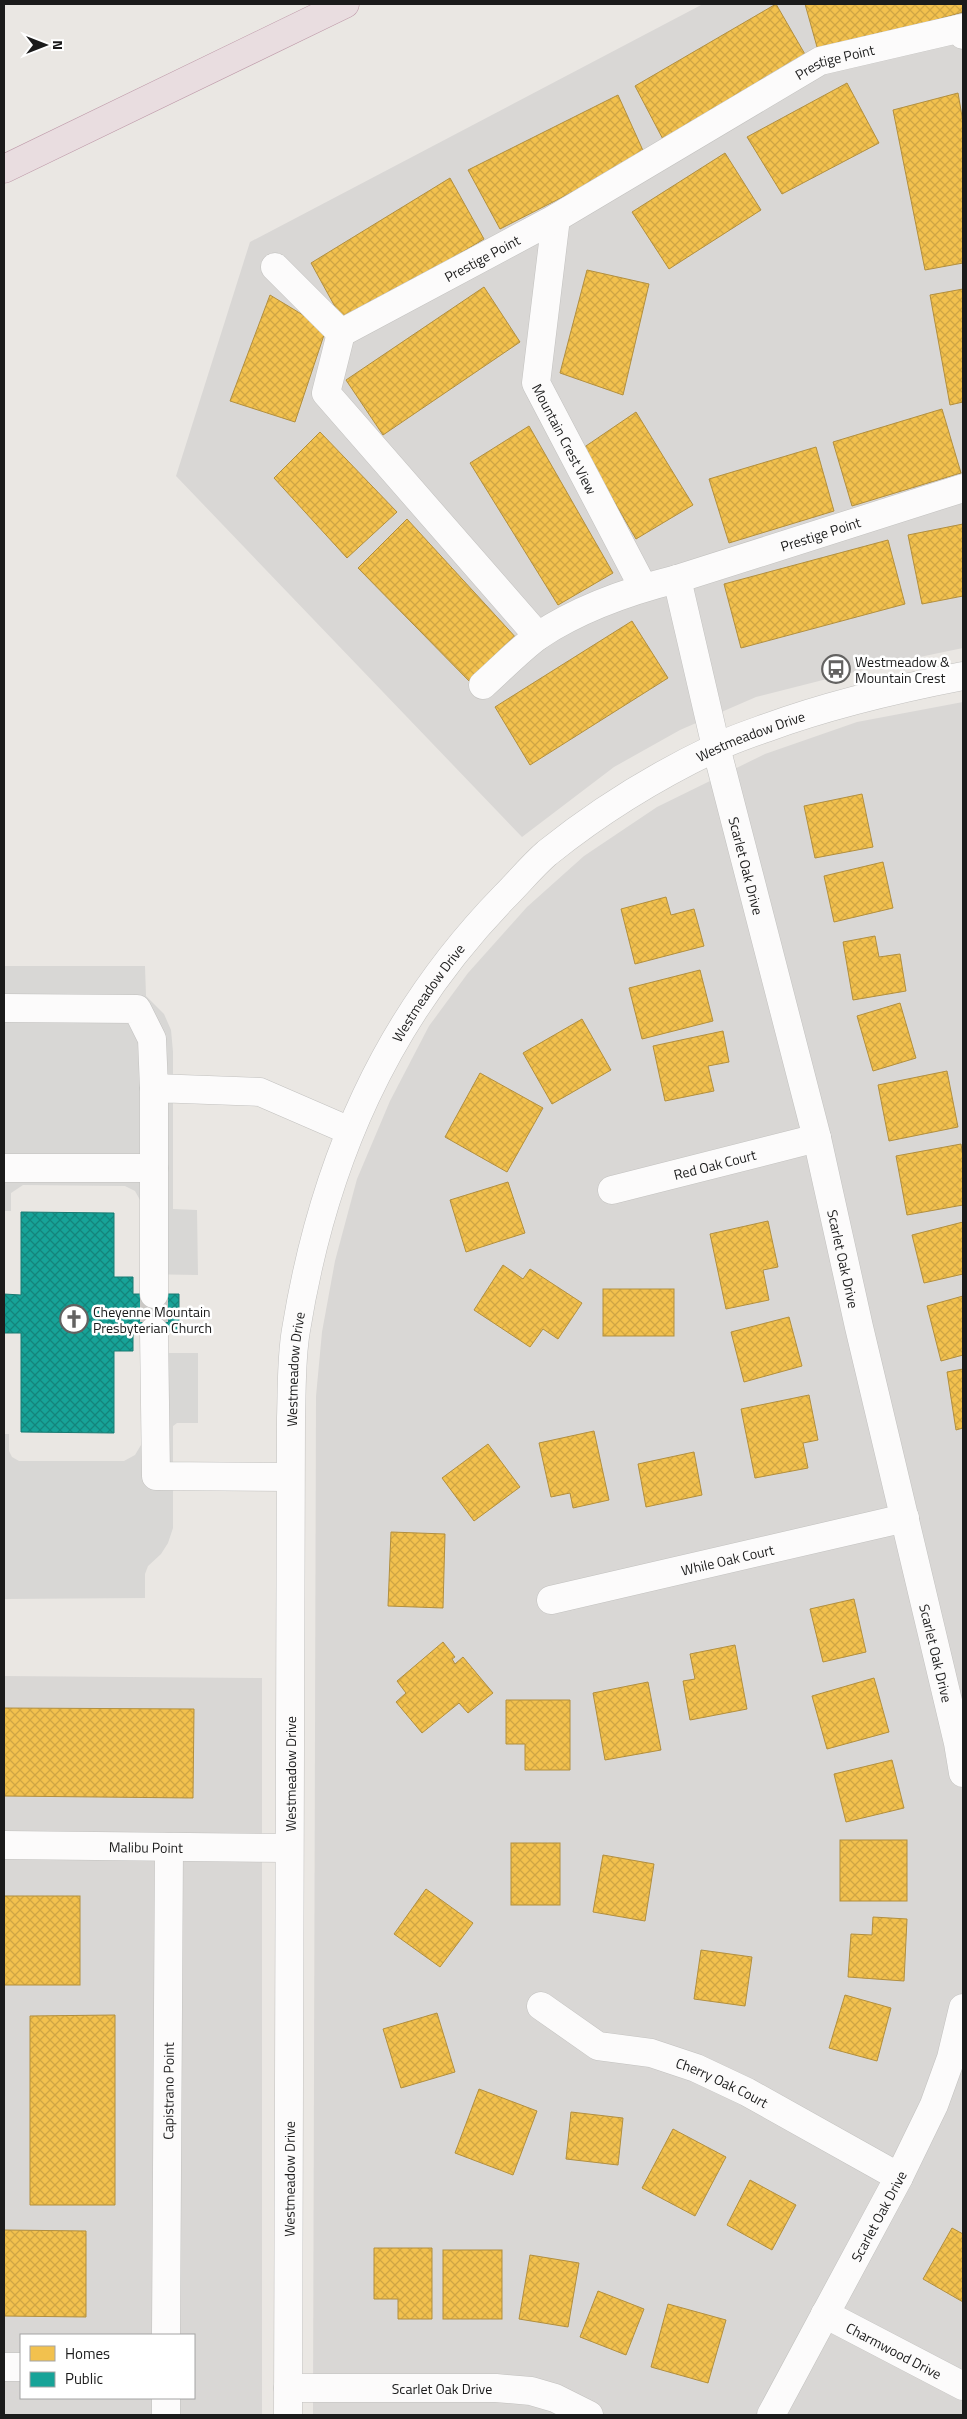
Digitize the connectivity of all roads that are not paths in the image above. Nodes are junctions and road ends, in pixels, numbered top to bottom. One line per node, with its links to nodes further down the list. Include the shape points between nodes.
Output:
1 (345, 4): 3 (highway)
2 (963, 35): 4 (street, Prestige Point, via 962,28 820,61)
3 (4, 170)
4 (556, 218): 6 (street, Prestige Point); 9 (street, Mountain Crest View, via 536,383)
5 (275, 268): 6 (street)
6 (341, 332): 10 (street, via 326,393)
7 (963, 488): 8 (street, Prestige Point)
8 (678, 579): 9 (street, Prestige Point); 13 (street)
9 (642, 587): 10 (street, Prestige Point, via 593,606)
10 (538, 636): 12 (street, Prestige Point)
11 (963, 676): 13 (street, Westmeadow Drive, via 820,708)
12 (483, 685)
13 (716, 747): 16 (street, Westmeadow Drive, via 607,809 546,854 474,927 420,1000 371,1082); 17 (street, Scarlet Oak Drive)
14 (4, 1008): 15 (street, via 137,1009 152,1040)
15 (154, 1088): 16 (street, via 260,1092); 19 (street)
16 (350, 1132): 23 (street, Westmeadow Drive, via 334,1171 311,1251 295,1334)
17 (817, 1138): 20 (street, Red Oak Court); 24 (street, Scarlet Oak Drive)
18 (4, 1168): 19 (street)
19 (154, 1168): 21 (street)
20 (612, 1190)
21 (154, 1294)
22 (154, 1331): 23 (street, via 156,1476)
23 (290, 1477): 29 (street, Westmeadow Drive)
24 (905, 1518): 25 (street, While Oak Court); 26 (street, Scarlet Oak Drive)
25 (551, 1600)
26 (963, 1773)
27 (4, 1845): 28 (street, Malibu Point)
28 (169, 1847): 29 (street, Malibu Point); 34 (street, Capistrano Point)
29 (289, 1848): 38 (street, Westmeadow Drive)
30 (541, 2006): 32 (street, Cherry Oak Court, via 598,2046 651,2053 696,2068 747,2092)
31 (963, 2008): 32 (street, Scarlet Oak Drive, via 951,2058 934,2104)
32 (899, 2176): 33 (street, Scarlet Oak Drive)
33 (825, 2314): 37 (street, Charmwood Drive); 43 (street, Scarlet Oak Drive)
34 (166, 2334)
35 (4, 2367): 36 (street)
36 (20, 2367)
37 (963, 2386)
38 (288, 2388): 41 (street, Westmeadow Drive); 42 (street, Scarlet Oak Drive, via 514,2389 554,2398)
39 (166, 2399): 40 (street)
40 (166, 2415)
41 (288, 2415)
42 (589, 2415)
43 (771, 2415)

